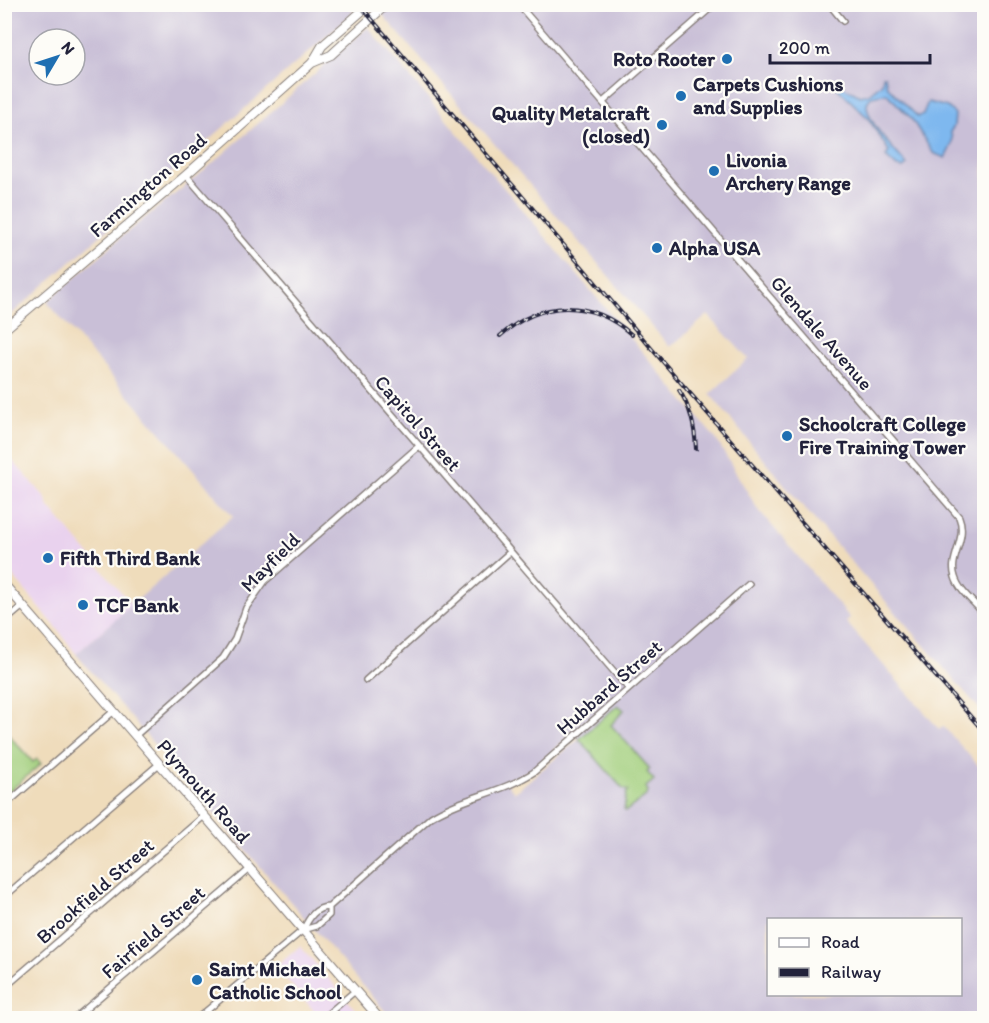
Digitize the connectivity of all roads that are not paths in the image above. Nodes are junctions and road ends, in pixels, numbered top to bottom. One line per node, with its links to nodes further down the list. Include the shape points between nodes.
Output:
1 (370, 4): 7 (main road, Farmington Road, via 322,46)
2 (387, 4): 7 (main road, Farmington Road, via 331,55)
3 (518, 4): 8 (street, Glendale Avenue)
4 (715, 4): 8 (street)
5 (829, 4): 6 (street)
6 (843, 21)
7 (312, 63): 9 (main road, Farmington Road)
8 (603, 102): 16 (street, Glendale Avenue, via 959,517 962,533 954,576)
9 (186, 175): 10 (main road, Farmington Road); 11 (street, Capitol Street)
10 (4, 330)
11 (419, 446): 12 (street, Capitol Street); 21 (street, Mayfield, via 265,582 246,608 236,639 223,658)
12 (510, 552): 18 (street); 19 (street, Capitol Street)
13 (4, 584): 15 (main road, Plymouth Road)
14 (749, 584): 19 (street, Hubbard Street)
15 (23, 606): 17 (street); 20 (main road, Plymouth Road)
16 (984, 614)
17 (4, 622)
18 (366, 680)
19 (629, 689): 27 (street, Hubbard Street, via 534,772 431,817)
20 (114, 711): 21 (main road, Plymouth Road); 23 (street)
21 (135, 736): 22 (main road, Plymouth Road)
22 (159, 764): 24 (main road, Plymouth Road); 26 (street)
23 (4, 806)
24 (204, 816): 25 (main road, Plymouth Road); 29 (street, Brookfield Street)
25 (250, 869): 28 (main road, Plymouth Road); 31 (street, Fairfield Street)
26 (4, 897)
27 (329, 907): 28 (street, via 321,907 310,916); 28 (street, via 329,915 317,926)
28 (303, 930): 30 (main road, Plymouth Road); 32 (street)
29 (4, 988)
30 (355, 991): 33 (street); 34 (main road, Plymouth Road)
31 (75, 1018)
32 (198, 1018)
33 (323, 1018)
34 (379, 1018)

